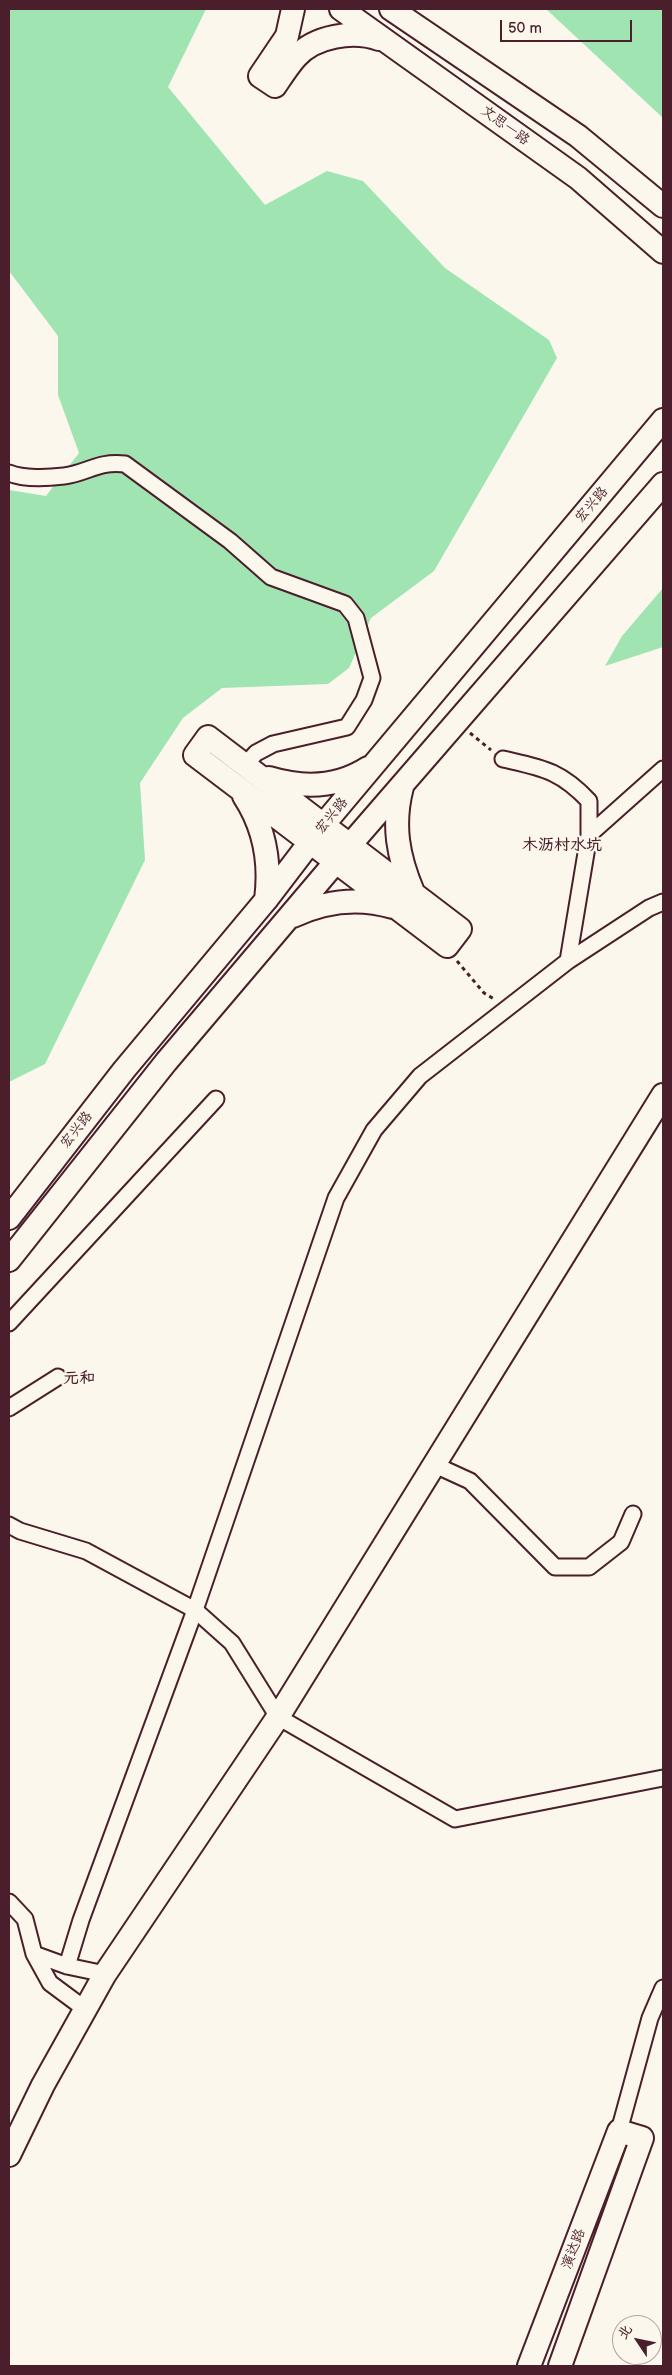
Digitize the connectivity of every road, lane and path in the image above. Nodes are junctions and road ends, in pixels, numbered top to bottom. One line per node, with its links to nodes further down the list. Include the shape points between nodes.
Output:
1 (293, 9): 4 (street, via 287,36 260,76 275,86 296,56 316,43 351,35)
2 (341, 9): 4 (street, 文思一路)
3 (400, 13): 5 (street, via 578,136)
4 (386, 41): 6 (street, 文思一路, via 578,178)
5 (663, 206)
6 (663, 252)
7 (663, 420): 12 (street, 宏兴路)
8 (9, 473): 13 (street, via 17,476 64,476 108,462 125,464 230,542 271,577 345,604 356,618 372,678 364,700 346,727 273,744 256,753)
9 (663, 484): 10 (street, 宏兴路)
10 (457, 723): 11 (path); 16 (street, 宏兴路)
11 (503, 759): 18 (street, via 549,770 577,788 589,801)
12 (377, 762): 13 (street, via 346,779 311,786 282,782); 17 (street, 宏兴路)
13 (249, 768): 15 (street, via 208,737 195,755); 17 (street)
14 (663, 769): 18 (street)
15 (236, 785): 17 (street); 20 (street, via 252,809 263,836 268,868)
16 (403, 786): 19 (street, 宏兴路); 21 (street, via 397,815 398,846)
17 (318, 833): 19 (street); 20 (street, 宏兴路)
18 (589, 835): 25 (street)
19 (343, 853): 21 (street); 23 (street, 宏兴路)
20 (266, 900): 29 (street, 宏兴路, via 124,1070)
21 (407, 901): 23 (street, via 340,902); 24 (street, via 460,929)
22 (663, 902): 25 (street)
23 (290, 917): 30 (street, 宏兴路, via 166,1062)
24 (447, 946): 26 (path, via 465,973 484,993)
25 (568, 961): 26 (street)
26 (507, 1008): 37 (street, via 420,1076 374,1130 336,1198)
27 (663, 1094): 34 (street)
28 (216, 1100): 31 (street)
29 (9, 1218)
30 (9, 1260)
31 (9, 1323)
32 (58, 1378): 33 (street)
33 (9, 1408)
34 (435, 1465): 35 (street, via 470,1481 555,1568 589,1567 621,1542); 38 (street)
35 (633, 1514)
36 (9, 1525): 37 (street, via 86,1551)
37 (195, 1610): 38 (street, via 232,1643); 42 (street)
38 (278, 1717): 39 (street, via 455,1819); 43 (street)
39 (663, 1778)
40 (9, 1902): 41 (street, via 25,1919)
41 (34, 1954): 42 (street); 45 (street, via 50,1983)
42 (67, 1966): 43 (street)
43 (105, 1974): 45 (street)
44 (663, 1988): 46 (street, via 650,2018)
45 (85, 2010): 47 (street)
46 (620, 2131): 48 (street, 演达路); 49 (street, 演达路, via 642,2138)
47 (9, 2155)
48 (529, 2366)
49 (560, 2366)

